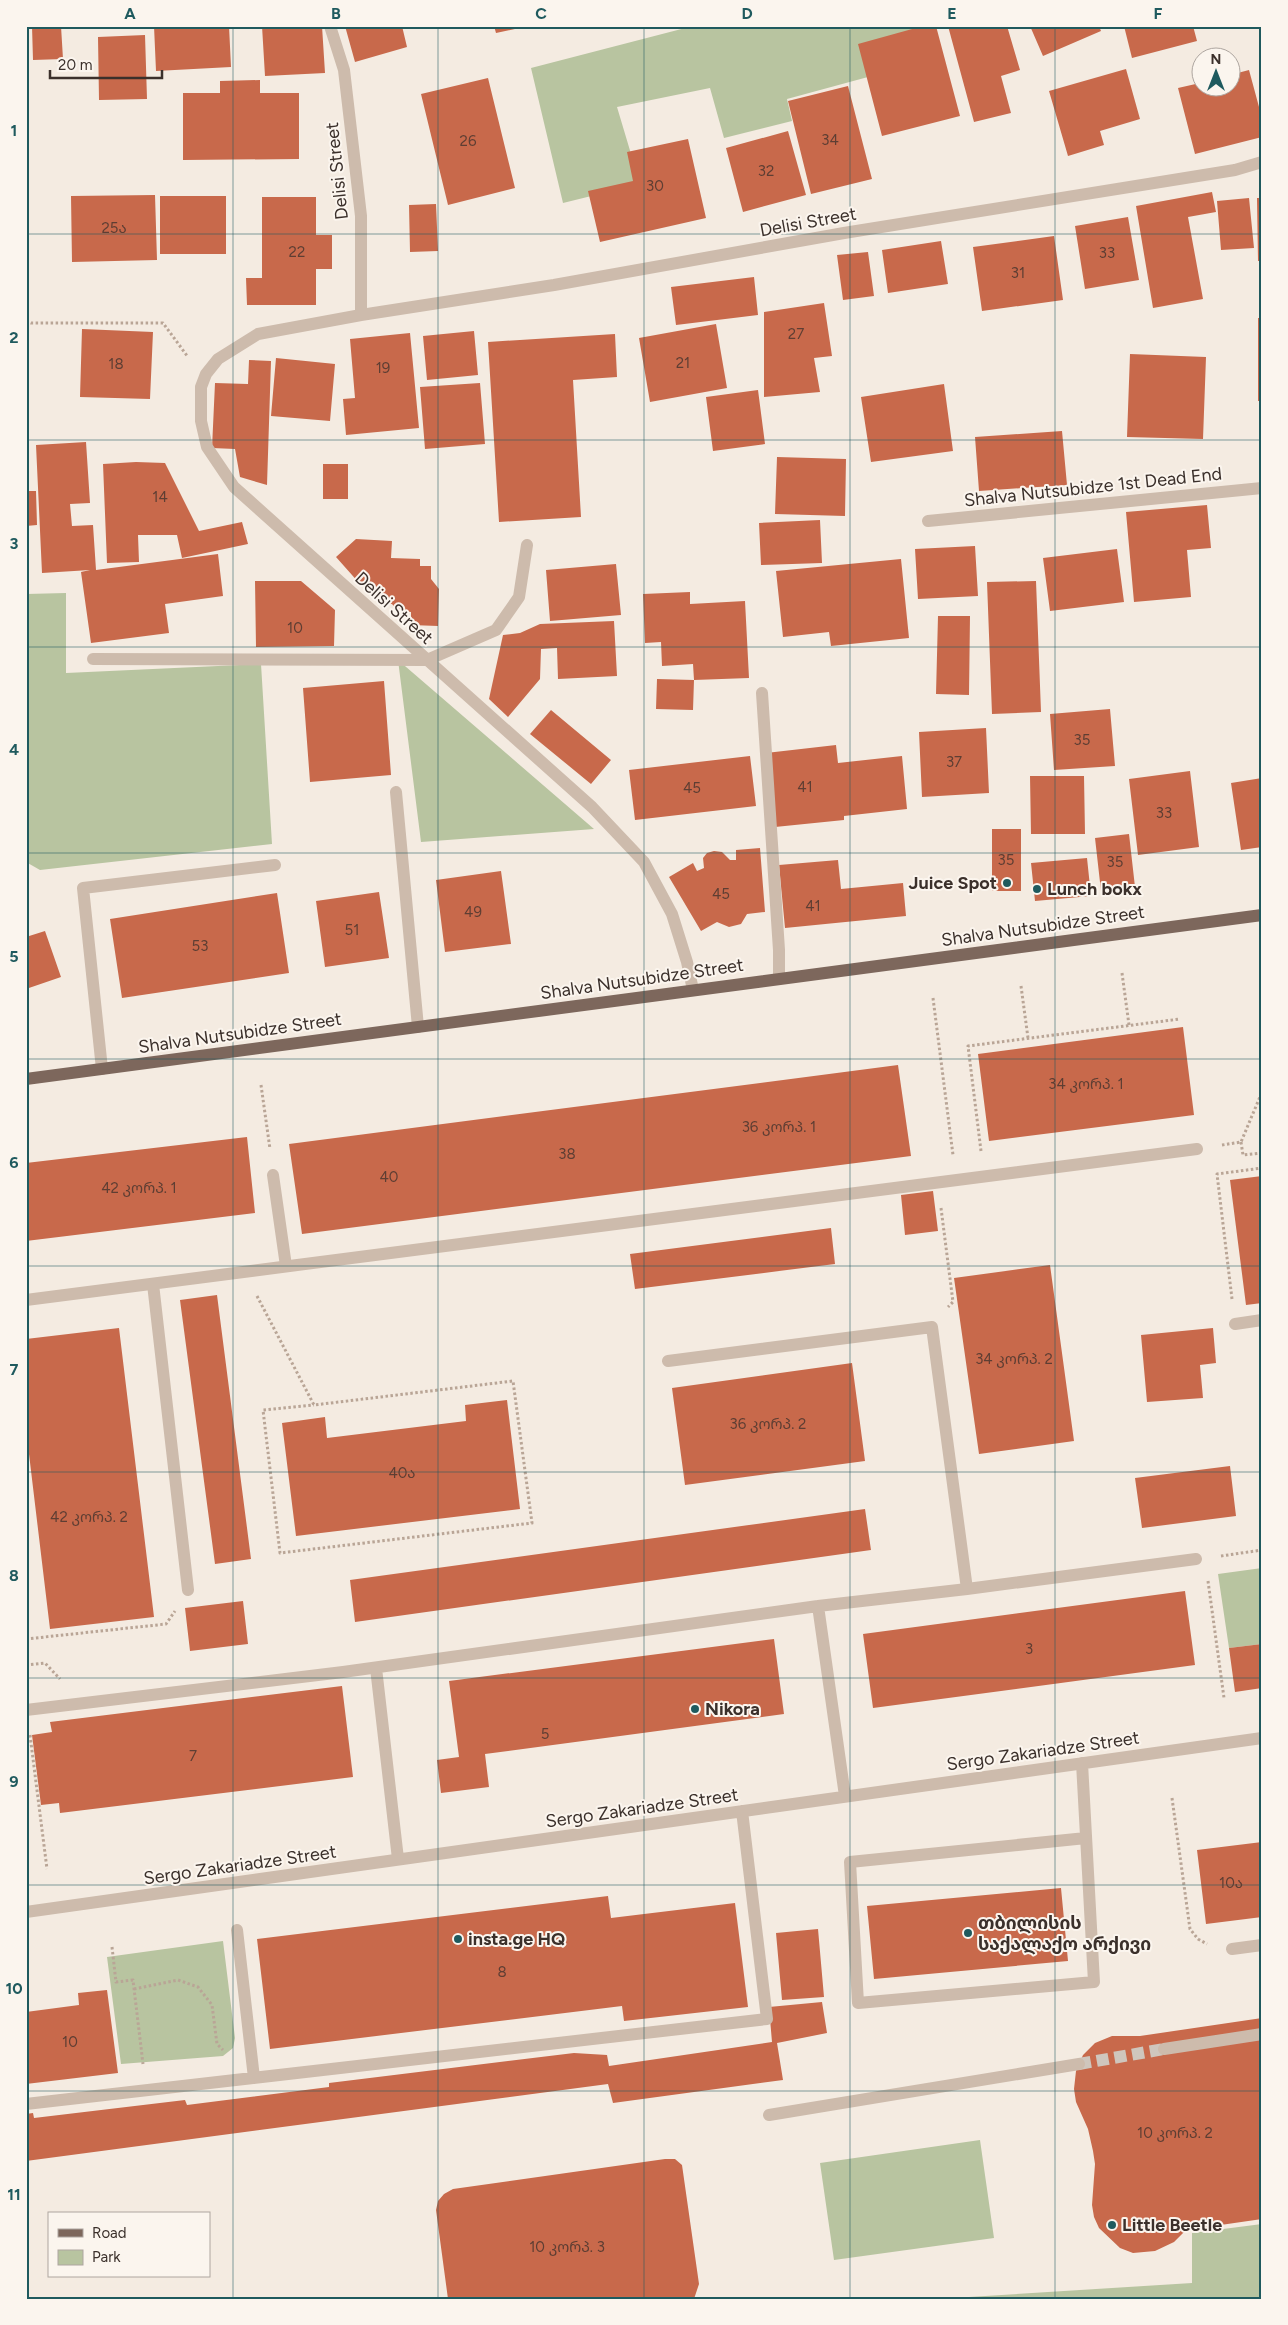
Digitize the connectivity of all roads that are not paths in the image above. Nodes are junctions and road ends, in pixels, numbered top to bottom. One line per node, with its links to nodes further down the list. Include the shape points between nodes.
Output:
1 (330, 26): 3 (street, Delisi Street, via 344,70 361,216)
2 (1262, 162): 3 (street, Delisi Street, via 1235,170)
3 (361, 315): 8 (street, Delisi Street, via 258,334 218,359 201,387 201,421 207,447 234,487)
4 (1262, 488): 5 (street, Shalva Nutsubidze 1st Dead End)
5 (928, 521)
6 (527, 544): 8 (street, via 519,597 496,630)
7 (92, 659): 8 (street)
8 (427, 660): 14 (street, Delisi Street, via 592,808 644,862 672,914)
9 (762, 693): 13 (street)
10 (396, 792): 15 (street)
11 (275, 865): 16 (street, via 83,888)
12 (1262, 915): 13 (main road, Shalva Nutsubidze Street)
13 (779, 979): 14 (main road, Shalva Nutsubidze Street)
14 (693, 990): 15 (main road, Shalva Nutsubidze Street)
15 (418, 1027): 16 (main road, Shalva Nutsubidze Street)
16 (102, 1068): 17 (main road, Shalva Nutsubidze Street)
17 (26, 1078)
18 (1196, 1149): 20 (street)
19 (273, 1175): 20 (street)
20 (286, 1266): 21 (street)
21 (153, 1284): 22 (street); 28 (street)
22 (26, 1300)
23 (1262, 1320): 24 (street)
24 (1235, 1324)
25 (668, 1361): 27 (street, via 932,1327)
26 (1200, 1558): 27 (street)
27 (968, 1589): 29 (street)
28 (188, 1590)
29 (818, 1606): 30 (street); 34 (street)
30 (376, 1668): 31 (street); 37 (street)
31 (26, 1710)
32 (1262, 1738): 33 (street, Sergo Zakariadze Street)
33 (1082, 1763): 34 (street, Sergo Zakariadze Street); 36 (street)
34 (845, 1796): 35 (street, Sergo Zakariadze Street)
35 (742, 1811): 37 (street, Sergo Zakariadze Street); 45 (street, via 767,2019)
36 (1086, 1838): 36 (street, via 1094,1982 858,2003 850,1862)
37 (398, 1859): 38 (street, Sergo Zakariadze Street)
38 (26, 1912)
39 (237, 1930): 45 (street)
40 (1262, 1945): 41 (street)
41 (1232, 1949)
42 (1262, 2034): 43 (street)
43 (1164, 2049)
44 (1079, 2064): 47 (street)
45 (254, 2078): 46 (street)
46 (26, 2104)
47 (769, 2115)

